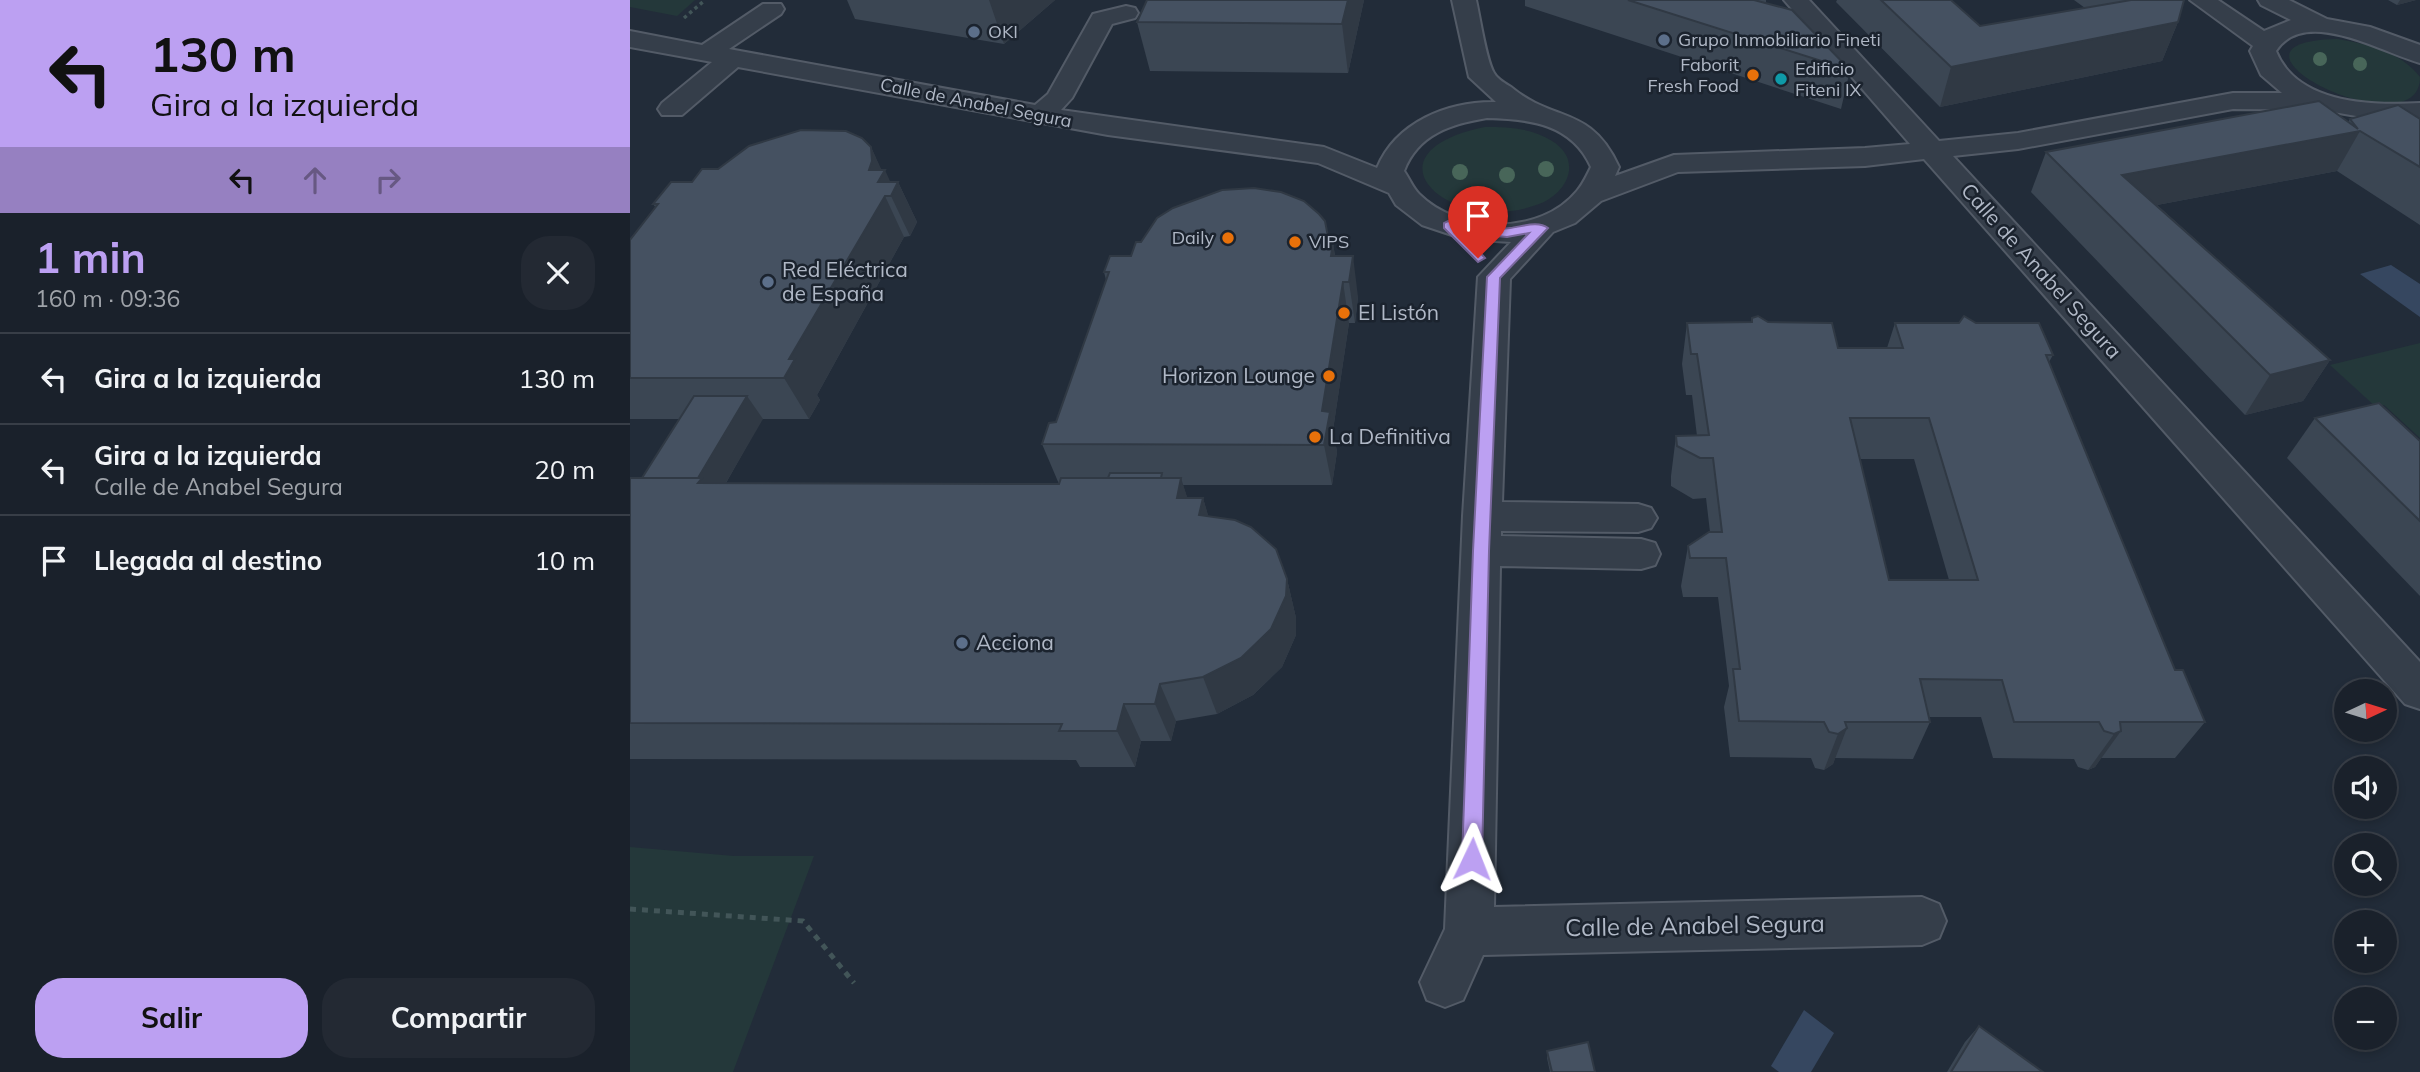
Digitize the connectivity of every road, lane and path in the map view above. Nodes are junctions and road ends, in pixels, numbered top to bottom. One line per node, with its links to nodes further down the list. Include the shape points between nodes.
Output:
1 (1464, 0): 15 (street)
2 (1796, 0): 27 (street, Calle de Anabel Segura, via 1833,54)
3 (2202, 0): 11 (street)
4 (2270, 0): 7 (street)
5 (772, 9): 12 (street)
6 (1113, 11): 22 (street, via 1065,65 1059,97)
7 (2323, 27): 8 (street); 11 (street, via 2278,33)
8 (2380, 36): 9 (street); 13 (street)
9 (2420, 38)
10 (630, 39): 12 (street, Calle de Anabel Segura)
11 (2265, 43): 14 (street, via 2264,60)
12 (721, 55): 18 (street); 22 (street, Calle de Anabel Segura)
13 (2420, 55)
14 (2270, 70): 16 (street); 17 (street, via 2302,93)
15 (1482, 77): 21 (street, via 1507,98); 23 (street)
16 (2233, 101): 17 (street); 27 (street, via 2018,141)
17 (2325, 102): 20 (street)
18 (672, 109)
19 (2420, 111): 20 (street)
20 (2375, 113): 24 (street)
21 (1540, 114): 23 (street, via 1488,110); 26 (street)
22 (1040, 115): 28 (street, Calle de Anabel Segura)
23 (1445, 118): 25 (street)
24 (2420, 132)
25 (1414, 134): 28 (street, Calle de Anabel Segura); 30 (street, via 1394,157 1390,172)
26 (1589, 138): 29 (street); 31 (street, via 1605,167)
27 (1933, 150): 29 (street); 37 (street, Calle de Anabel Segura)
28 (1324, 155): 30 (street, Calle de Anabel Segura)
29 (1674, 164): 31 (street)
30 (1395, 186): 32 (street, via 1423,214)
31 (1593, 194): 33 (street, via 1559,222)
32 (1448, 225): 33 (street, via 1507,233); 34 (street)
33 (1541, 228): 34 (street)
34 (1494, 277): 35 (street)
35 (1481, 533): 36 (street); 40 (street)
36 (1639, 536)
37 (2420, 691)
38 (630, 909): 42 (path, via 803,921)
39 (1922, 921): 40 (street, Calle de Anabel Segura)
40 (1469, 931): 41 (street)
41 (1445, 982)
42 (854, 983)

